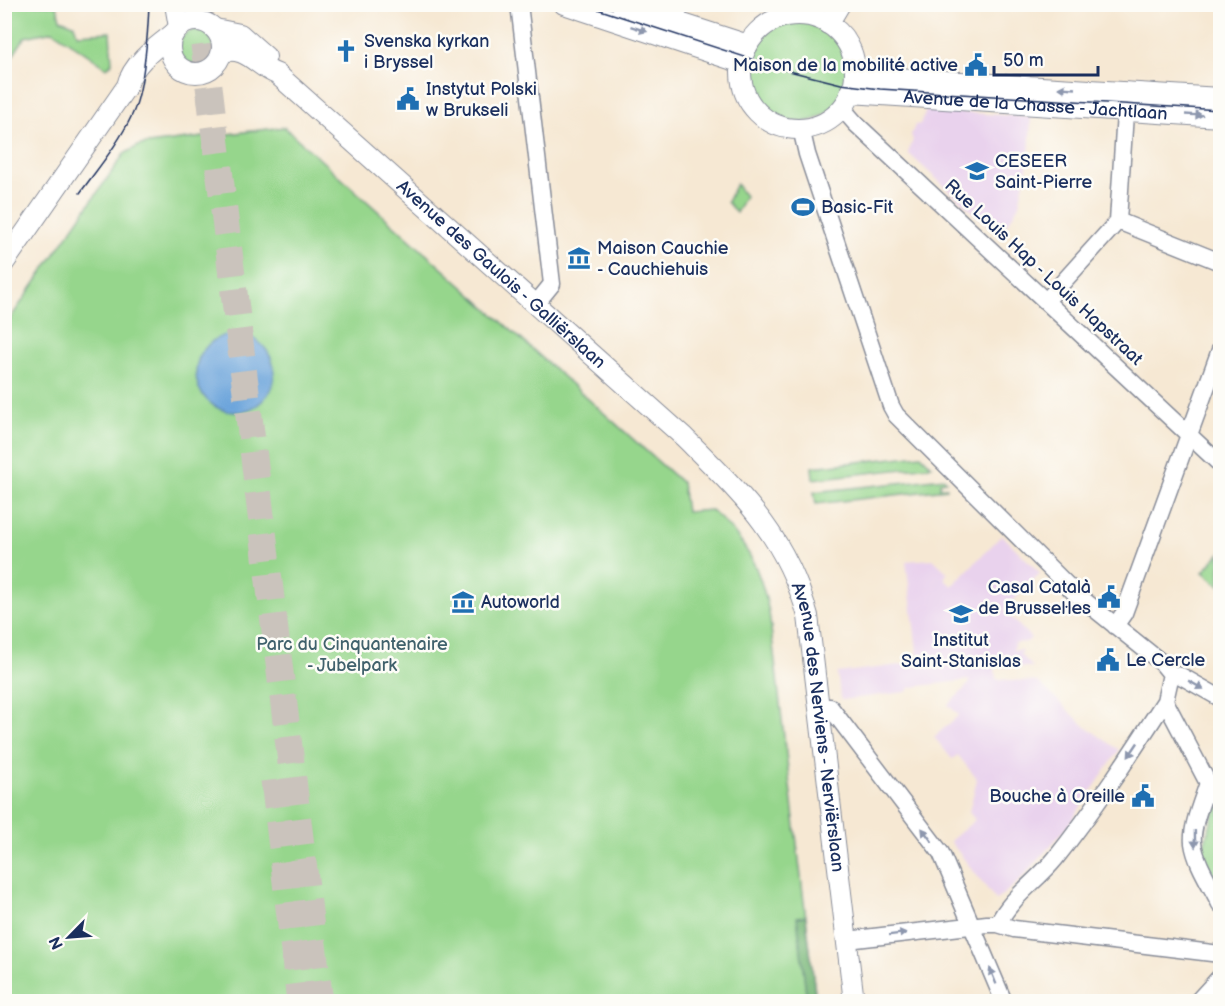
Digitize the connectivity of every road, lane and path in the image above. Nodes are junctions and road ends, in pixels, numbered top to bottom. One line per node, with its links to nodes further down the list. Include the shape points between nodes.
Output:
1 (175, 4): 10 (street)
2 (519, 4): 26 (street, via 552,284)
3 (564, 4): 8 (street, one-way to 8)
4 (621, 4): 8 (street)
5 (840, 4): 9 (street)
6 (778, 11): 9 (street); 12 (street)
7 (210, 19): 10 (street, via 192,21); 11 (street); 15 (street, Avenue des Gaulois - Galliërslaan, via 240,34 273,64)
8 (673, 22): 12 (street)
9 (828, 24): 14 (street, via 846,42)
10 (176, 31): 13 (street, via 170,42); 16 (street, via 151,52 129,77)
11 (222, 52): 13 (street, via 214,66 199,73 183,70); 15 (street, Avenue des Gaulois - Galliërslaan, via 231,49 243,53)
12 (745, 53): 21 (street, via 743,83 754,106 774,123)
13 (172, 58): 16 (street)
14 (855, 73): 18 (street); 19 (street, Avenue de la Chasse - Jachtlaan, one-way to 14)
15 (277, 74): 26 (street, Avenue des Gaulois - Galliërslaan)
16 (127, 86): 24 (street)
17 (1221, 98): 19 (street, Avenue de la Chasse - Jachtlaan)
18 (846, 101): 19 (street, Avenue de la Chasse - Jachtlaan); 21 (street, via 824,122); 25 (street, Rue Louis Hap - Louis Hapstraat, via 856,124)
19 (1125, 102): 20 (street, Avenue de la Chasse - Jachtlaan, one-way to 20); 22 (street)
20 (1221, 117)
21 (801, 128): 31 (street, via 896,415 1076,594)
22 (1118, 221): 23 (street); 25 (street)
23 (1221, 262)
24 (4, 263)
25 (1046, 301): 28 (street, Rue Louis Hap - Louis Hapstraat)
26 (535, 305): 30 (street, Avenue des Gaulois - Galliërslaan)
27 (1221, 351): 28 (street)
28 (1190, 435): 29 (street, Rue Louis Hap - Louis Hapstraat); 31 (street, via 1124,613)
29 (1221, 464)
30 (724, 476): 35 (street, Avenue des Nerviens - Nerviërslaan, via 762,519 787,560 803,598)
31 (1115, 626): 32 (street)
32 (1171, 674): 33 (street, one-way to 33); 34 (street)
33 (1221, 698)
34 (1165, 701): 36 (street); 38 (street, one-way to 38, via 1097,804)
35 (820, 707): 39 (street, one-way to 35, via 941,853 830,707); 40 (street, Avenue des Nerviens - Nerviërslaan)
36 (1214, 785): 37 (street, one-way to 37, via 1193,834 1193,843)
37 (1221, 904)
38 (998, 924): 39 (street); 41 (street)
39 (972, 926): 40 (street, one-way to 39); 44 (street, one-way to 39)
40 (847, 940): 43 (street, Avenue des Nerviens - Nerviërslaan)
41 (1221, 954)
42 (1221, 976): 45 (street)
43 (854, 1002)
44 (1004, 1002)
45 (1197, 1002)

